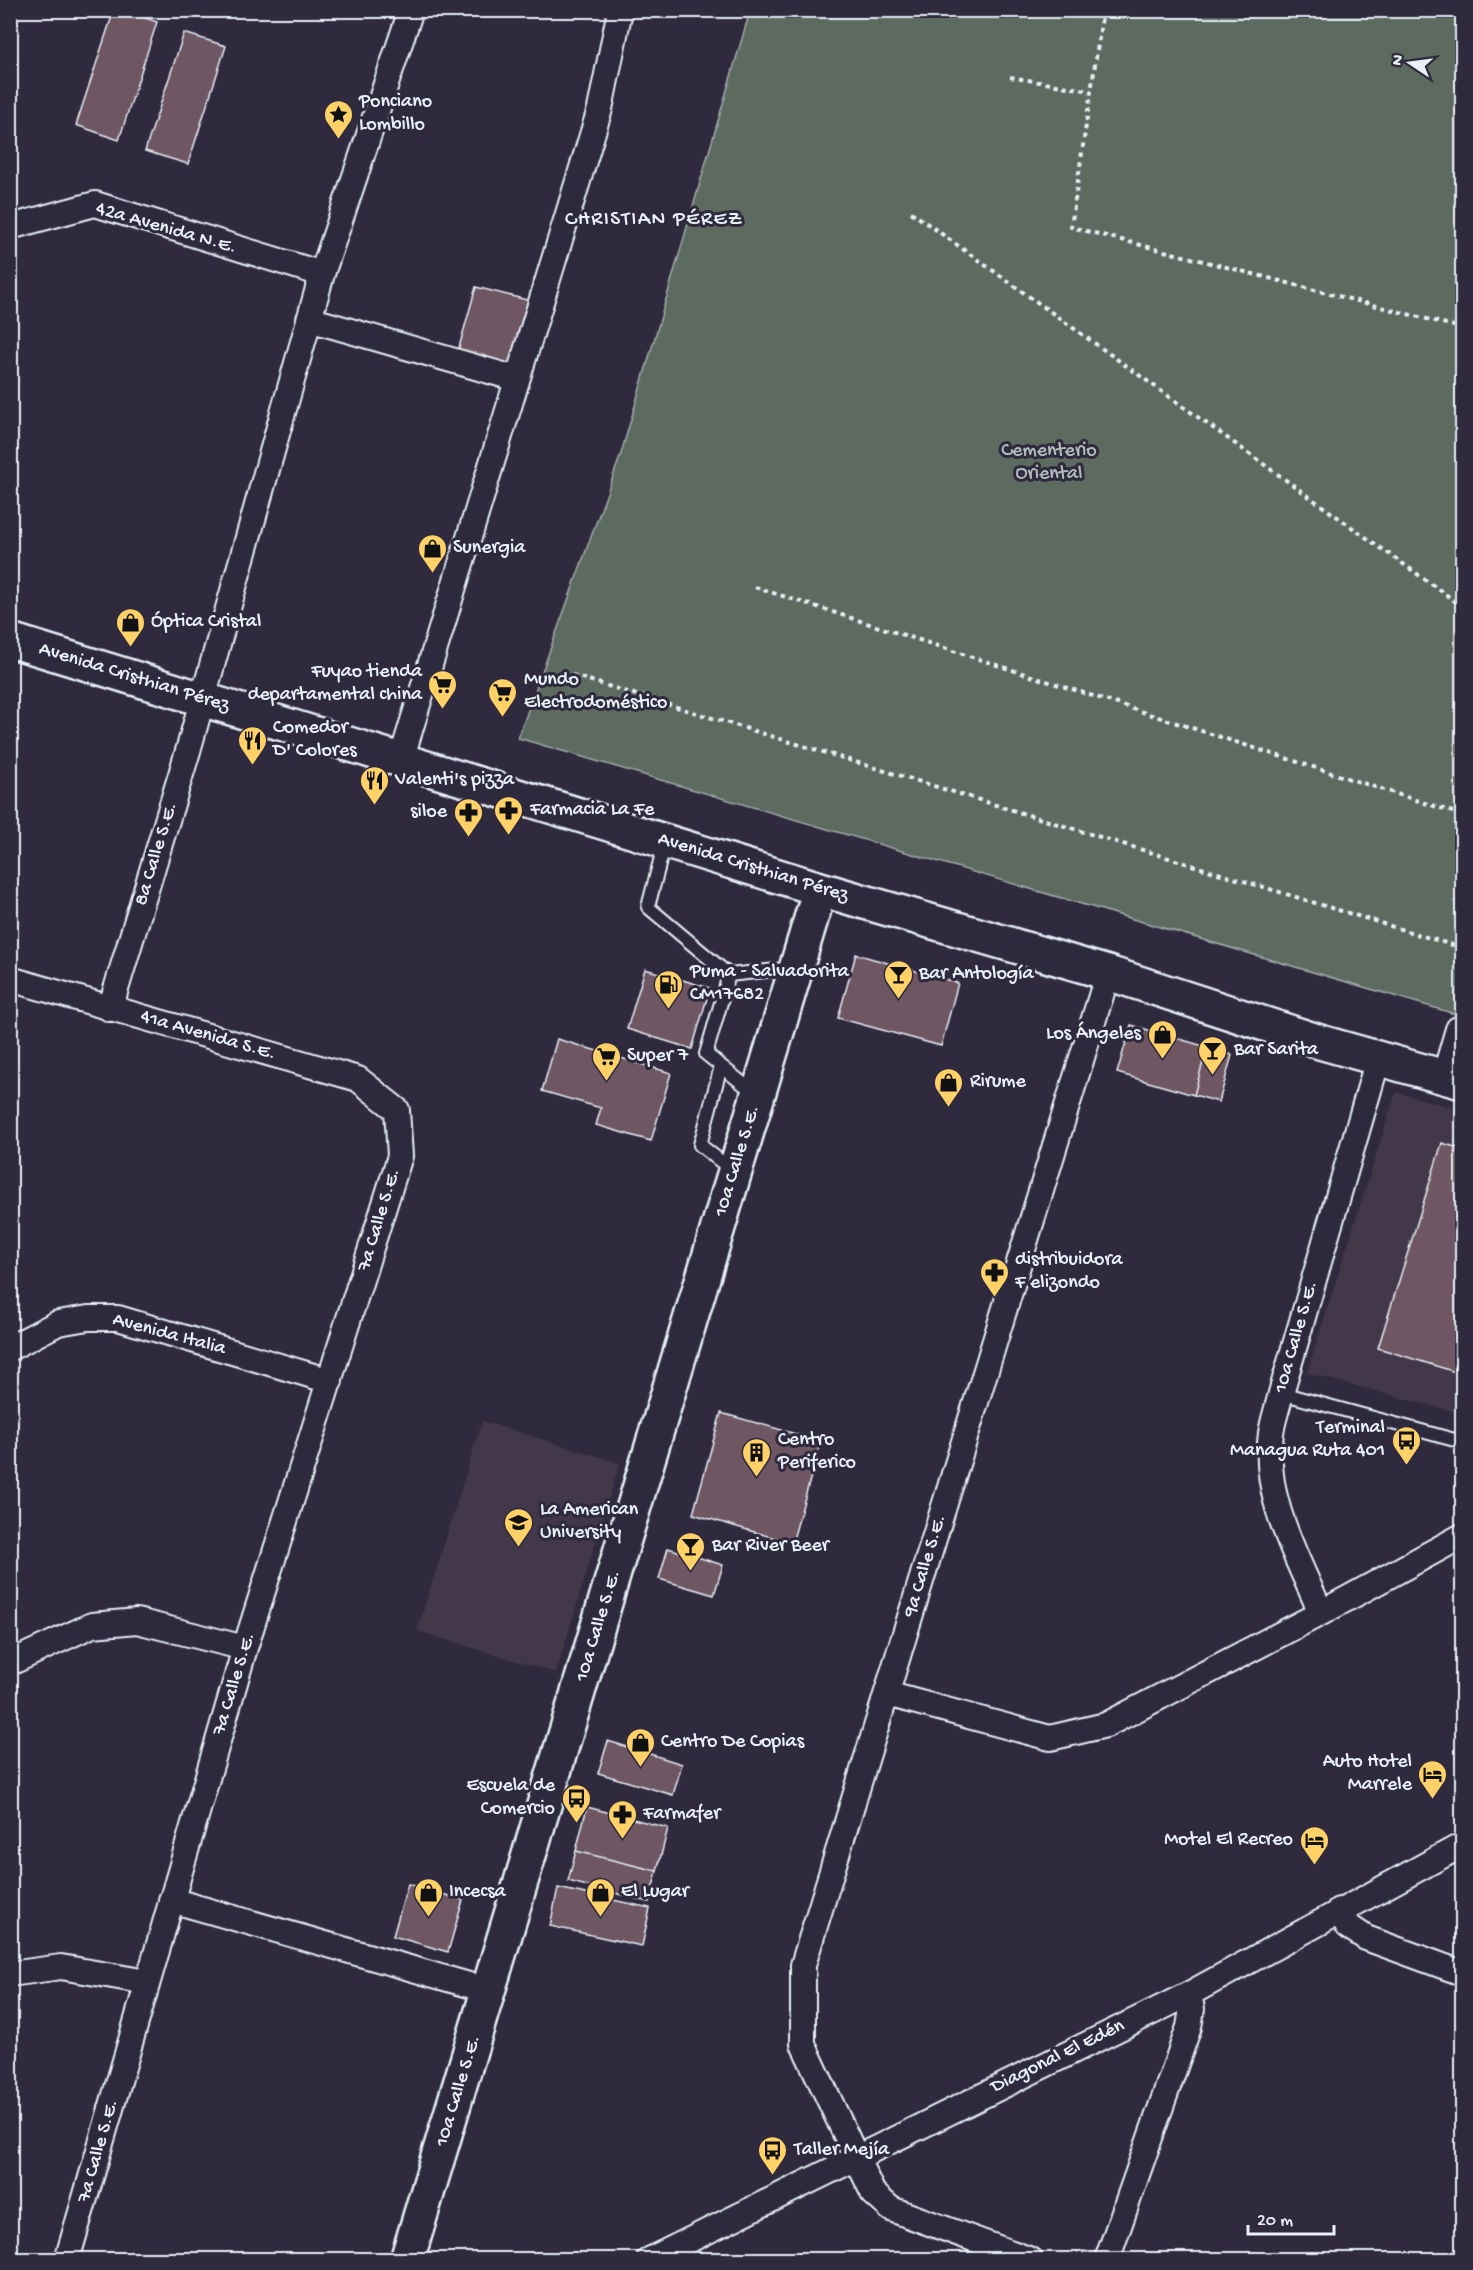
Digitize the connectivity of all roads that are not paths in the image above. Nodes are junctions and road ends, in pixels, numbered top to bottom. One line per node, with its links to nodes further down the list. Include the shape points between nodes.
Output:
1 (411, 10): 4 (street, 8a Calle S.E.)
2 (620, 10): 6 (street, via 600,109)
3 (10, 227): 4 (street, 42a Avenida N.E., via 95,204)
4 (321, 274): 5 (street, 8a Calle S.E.)
5 (309, 319): 6 (street); 8 (street, 8a Calle S.E.)
6 (517, 379): 9 (street)
7 (10, 640): 8 (street, Avenida Cristhian Pérez)
8 (203, 699): 9 (street, Avenida Cristhian Pérez); 16 (street, 8a Calle S.E.)
9 (401, 760): 10 (street, Avenida Cristhian Pérez)
10 (665, 841): 11 (street, Avenida Cristhian Pérez); 14 (lane, via 648,907)
11 (820, 889): 12 (street, 10a Calle S.E.); 13 (street, Avenida Cristhian Pérez)
12 (796, 968): 14 (lane); 21 (street, 10a Calle S.E.)
13 (1108, 973): 18 (street, Avenida Cristhian Pérez); 32 (street, 9a Calle S.E.)
14 (729, 975): 19 (lane, via 706,1054)
15 (10, 979): 16 (street, 41a Avenida S.E.)
16 (110, 1009): 22 (street, 41a Avenida S.E., via 358,1079)
17 (1458, 1029): 20 (street)
18 (1378, 1059): 20 (street, Avenida Cristhian Pérez); 26 (street, 10a Calle S.E.)
19 (721, 1066): 21 (lane); 23 (lane, via 700,1145)
20 (1453, 1080)
21 (758, 1096): 23 (street, 10a Calle S.E.)
22 (397, 1110): 25 (street, 7a Calle S.E., via 400,1156)
23 (735, 1173): 39 (street, 10a Calle S.E.)
24 (10, 1348): 25 (street, Avenida Italia, via 58,1323 118,1318)
25 (330, 1381): 30 (street, 7a Calle S.E.)
26 (1281, 1393): 27 (lane); 29 (street, 10a Calle S.E., via 1271,1434 1270,1478 1279,1516)
27 (1462, 1442)
28 (1462, 1536): 29 (street)
29 (1321, 1613): 32 (street, via 1106,1725 1050,1738)
30 (245, 1648): 31 (street, via 137,1621 92,1624); 34 (street, 7a Calle S.E.)
31 (10, 1663)
32 (887, 1694): 41 (street, 9a Calle S.E., via 802,1965 803,2044)
33 (1462, 1845): 35 (street, Diagonal El Edén)
34 (171, 1899): 38 (street, 7a Calle S.E.); 39 (street)
35 (1339, 1910): 36 (street, via 1348,1926 1366,1938); 40 (street, Diagonal El Edén)
36 (1462, 1973)
37 (10, 1974): 38 (street, via 61,1966)
38 (147, 1982): 42 (street, 7a Calle S.E.)
39 (490, 1991): 43 (street, 10a Calle S.E.)
40 (1189, 1994): 41 (street, Diagonal El Edén); 46 (street, via 1189,2027)
41 (855, 2156): 44 (street, Diagonal El Edén); 45 (street, 9a Calle S.E., via 873,2193 891,2209)
42 (67, 2259)
43 (407, 2259)
44 (649, 2259)
45 (1031, 2259)
46 (1107, 2259)

